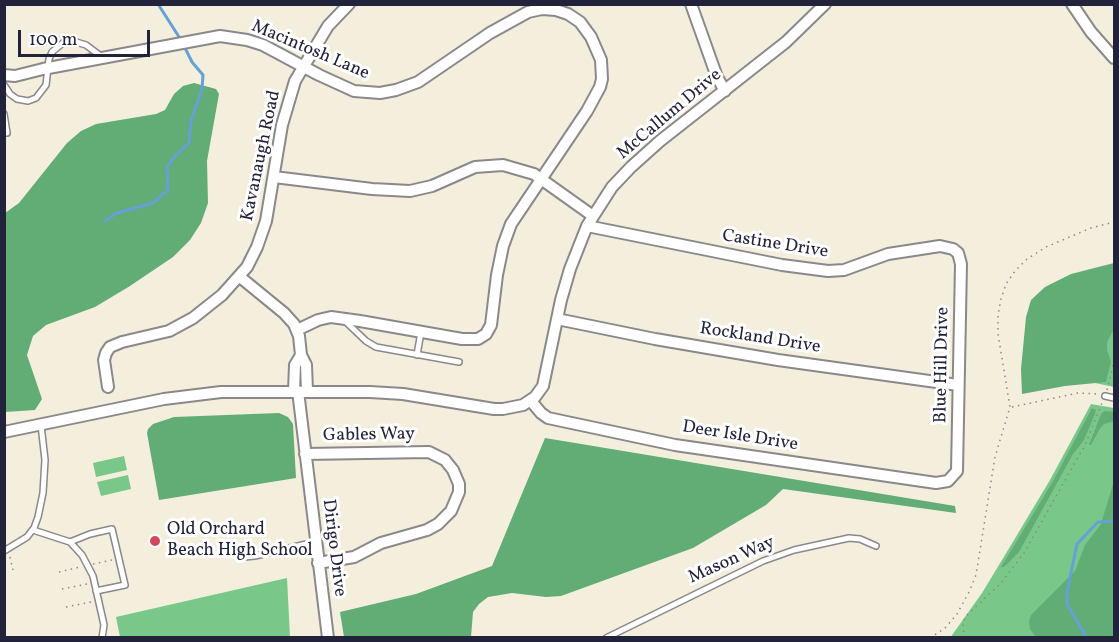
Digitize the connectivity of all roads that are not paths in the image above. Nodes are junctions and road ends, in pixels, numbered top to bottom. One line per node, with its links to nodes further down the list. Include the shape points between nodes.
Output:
1 (349, 4): 8 (street, Kavanaugh Road, via 328,26)
2 (691, 4): 12 (street)
3 (825, 4): 5 (street, McCallum Drive)
4 (1072, 4): 7 (street)
5 (816, 9): 12 (street, McCallum Drive, via 786,42)
6 (103, 58): 8 (street, Macintosh Lane, via 220,36 262,45); 9 (street, Macintosh Lane); 9 (lane, via 86,45 68,41 52,52)
7 (1114, 58)
8 (303, 67): 15 (street, Kavanaugh Road, via 282,125); 16 (street, Macintosh Lane, via 354,91 388,92 432,74 520,15 542,9 568,14 591,37 601,60 602,79 587,111)
9 (48, 68): 10 (street, Macintosh Lane); 11 (lane, via 46,85 32,100 17,99)
10 (4, 75)
11 (5, 86)
12 (725, 91): 17 (street, McCallum Drive, via 635,163)
13 (4, 114): 14 (lane)
14 (7, 133)
15 (274, 177): 16 (street, via 410,191 475,167 503,165); 19 (street, Kavanaugh Road, via 263,233)
16 (542, 179): 17 (street); 23 (street, Macintosh Lane, via 507,233 489,330 473,340)
17 (590, 221): 18 (street, Castine Drive, via 782,265 828,271 844,270 901,251 940,246); 21 (street, McCallum Drive, via 570,269)
18 (956, 251): 26 (street, Blue Hill Drive, via 961,264)
19 (240, 277): 22 (street, via 284,313); 27 (street, Kavanaugh Road, via 215,302 178,327 110,347 104,360)
20 (342, 318): 22 (street, via 325,318); 23 (street, Macintosh Lane); 24 (lane, via 370,344)
21 (557, 319): 26 (street, Rockland Drive, via 767,358); 31 (street, McCallum Drive, via 545,381)
22 (297, 330): 28 (street, Dirigo Drive, via 306,365)
23 (421, 332): 24 (lane)
24 (417, 355): 25 (lane)
25 (459, 362)
26 (958, 385): 35 (street, Blue Hill Drive, via 957,471)
27 (108, 387)
28 (299, 391): 31 (street, via 396,393 503,409); 32 (street, via 178,396); 34 (street, Dirigo Drive)
29 (1105, 396): 30 (lane)
30 (1114, 398)
31 (531, 400): 35 (street, Deer Isle Drive, via 548,418 675,445 936,483)
32 (41, 424): 33 (street); 36 (lane, via 44,473 40,510)
33 (4, 432)
34 (305, 454): 38 (street, Dirigo Drive); 42 (street, Gables Way, via 429,452 445,460 459,484 451,511 438,524 381,543 354,557)
35 (952, 479)
36 (33, 530): 37 (lane); 40 (lane)
37 (70, 542): 43 (lane, via 87,563); 43 (lane, via 112,529 125,585)
38 (315, 542): 41 (lane); 42 (street, Dirigo Drive)
39 (876, 546): 44 (lane, Mason Way, via 849,538 794,550 763,561)
40 (7, 554)
41 (244, 557)
42 (318, 563): 46 (street, Dirigo Drive)
43 (96, 591): 45 (lane, via 104,625)
44 (608, 637)
45 (102, 638)
46 (328, 638)

